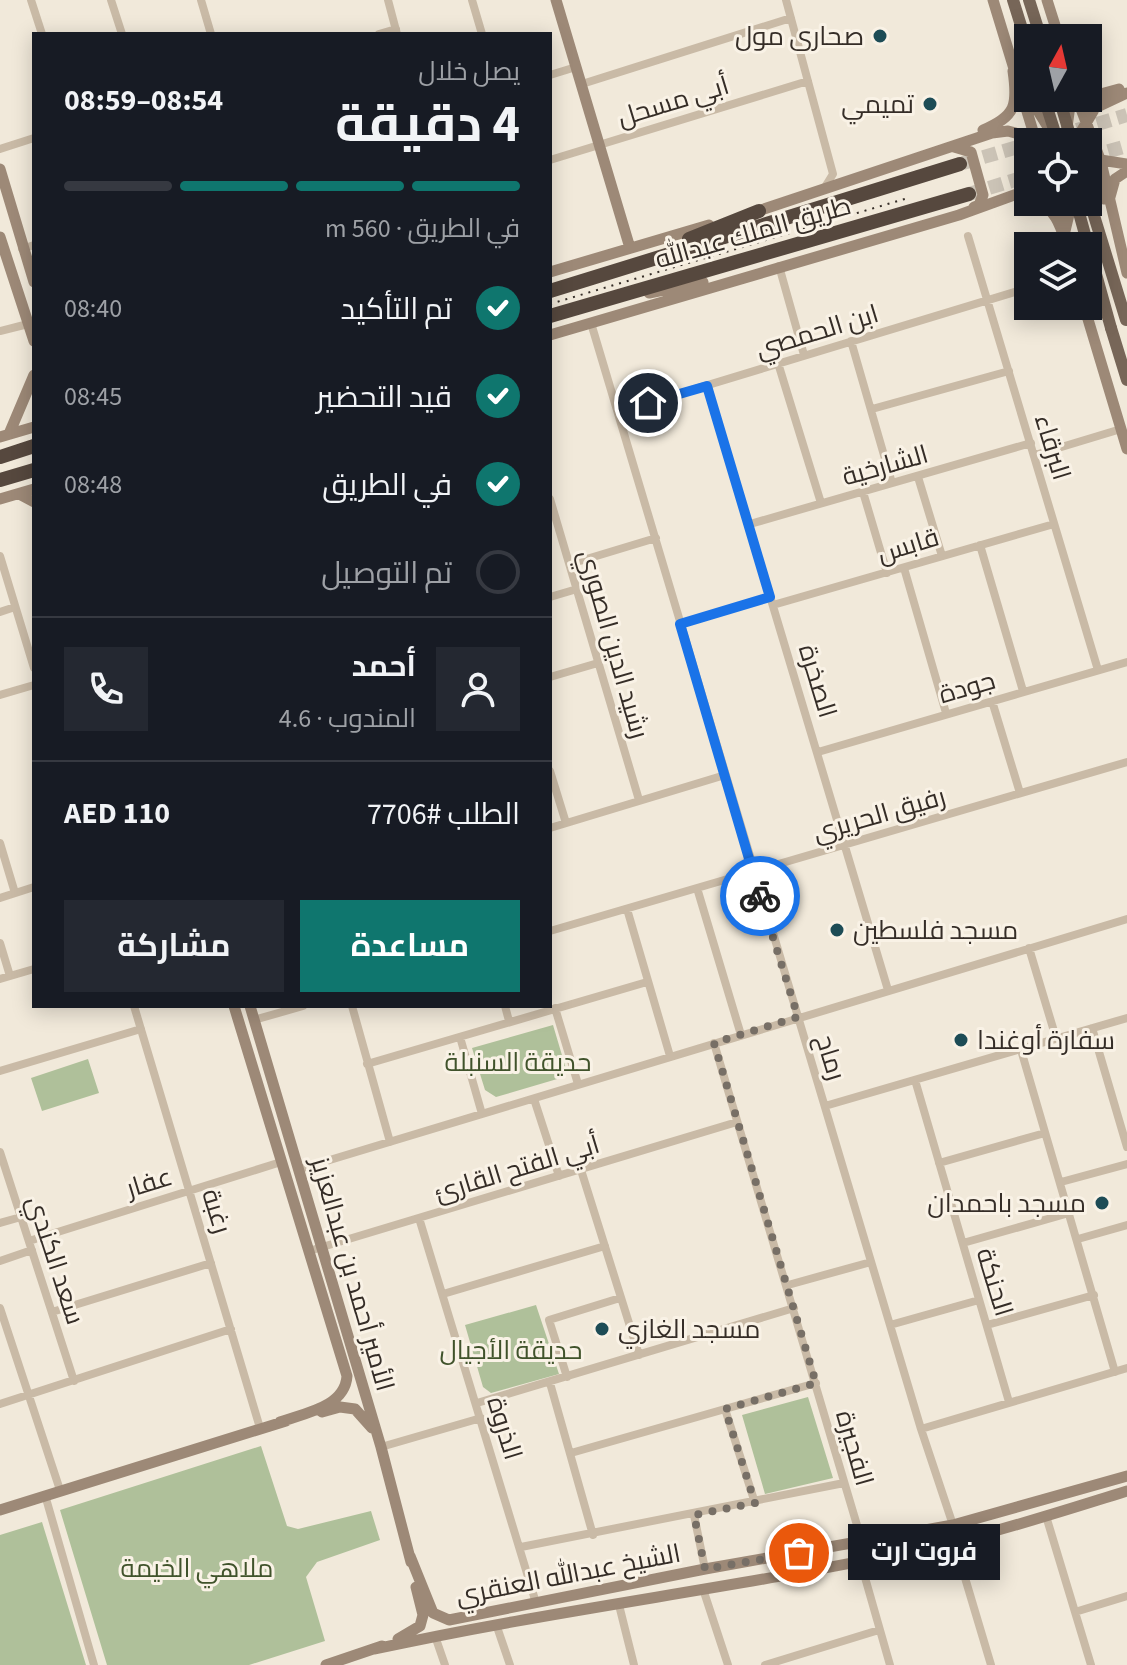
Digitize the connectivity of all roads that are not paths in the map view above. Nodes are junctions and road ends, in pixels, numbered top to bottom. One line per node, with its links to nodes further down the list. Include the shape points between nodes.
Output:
1 (111, 0): 18 (street)
2 (201, 0): 19 (street)
3 (388, 0): 16 (street)
4 (472, 0): 20 (street)
5 (556, 0): 21 (street)
6 (786, 0): 12 (street)
7 (993, 0): 22 (street)
8 (1013, 0): 13 (main road)
9 (1029, 0): 14 (main road)
10 (1047, 0): 15 (street)
11 (35, 1): 17 (street)
12 (791, 18): 24 (street); 25 (street)
13 (1020, 24)
14 (1037, 24)
15 (1055, 24)
16 (396, 31)
17 (42, 32)
18 (121, 32)
19 (210, 32)
20 (481, 32)
21 (576, 67): 23 (street); 25 (street)
22 (1013, 71): 30 (street); 38 (street, via 1014,106 1002,122)
23 (552, 74)
24 (808, 81): 35 (street, أبي مسحل); 45 (street, via 833,174)
25 (582, 84): 35 (street)
26 (1127, 90): 27 (street); 29 (street)
27 (1102, 94)
28 (1083, 112): 29 (street)
29 (1086, 118): 31 (street); 32 (street)
30 (1031, 128)
31 (1081, 128)
32 (1089, 128)
33 (1014, 133): 38 (street, via 992,133)
34 (32, 139): 36 (street)
35 (599, 145): 37 (street, أبي مسحل); 59 (street)
36 (0, 149)
37 (552, 159)
38 (912, 159): 45 (street); 52 (street, via 954,147 971,152 983,195 979,205)
39 (1102, 162): 41 (street)
40 (960, 164): 64 (highway, طريق الملك عبدالله)
41 (1127, 164)
42 (1102, 167): 55 (street)
43 (0, 169): 58 (street)
44 (1127, 171): 55 (street, via 1111,187)
45 (825, 187): 51 (street)
46 (969, 194): 67 (highway, طريق الملك عبدالله)
47 (1014, 195): 52 (street)
48 (1102, 199): 55 (street)
49 (1014, 204): 52 (street)
50 (1102, 207): 55 (street)
51 (759, 211): 59 (street); 64 (highway)
52 (959, 215): 61 (street, طريق الملك عبدالله)
53 (1083, 216): 82 (main road, bridge)
54 (1094, 216): 71 (main road, bridge)
55 (1113, 217): 60 (street)
56 (968, 236): 68 (street, البرقاء)
57 (0, 237): 73 (street)
58 (28, 247): 62 (street)
59 (630, 248): 63 (street)
60 (1126, 266)
61 (776, 267): 67 (street); 72 (street, طريق الملك عبدالله); 78 (street)
62 (32, 270)
63 (552, 271)
64 (597, 276): 65 (highway, طريق الملك عبدالله)
65 (552, 290)
66 (1014, 292): 68 (street, ابن الحمصي)
67 (609, 299): 69 (highway, طريق الملك عبدالله)
68 (987, 300): 77 (street, ابن الحمصي); 80 (street, البرقاء)
69 (552, 315)
70 (1088, 320): 87 (street)
71 (1127, 322)
72 (591, 323): 75 (street, طريق الملك عبدالله); 85 (street, رماح)
73 (28, 324): 74 (street); 76 (street)
74 (0, 331)
75 (552, 334)
76 (32, 335)
77 (851, 341): 78 (street, ابن الحمصي); 84 (street)
78 (804, 355): 79 (street, ابن الحمصي)
79 (778, 363): 83 (street, ابن الحمصي); 103 (street)
80 (1009, 371): 84 (street); 89 (street, البرقاء)
81 (32, 379): 88 (street)
82 (1127, 380)
83 (707, 386): 85 (street, ابن الحمصي); 105 (street, الصخرة)
84 (872, 409): 97 (street)
85 (619, 412): 107 (street, رماح)
86 (32, 428): 88 (street)
87 (1121, 429): 91 (street); 92 (street)
88 (4, 436)
89 (1031, 443): 92 (street, البرقاء); 95 (street, الشارخية)
90 (32, 447): 93 (highway)
91 (1127, 449)
92 (1035, 455): 106 (street, البرقاء)
93 (0, 457)
94 (32, 471): 96 (highway)
95 (918, 477): 97 (street, الشارخية); 110 (street)
96 (0, 480)
97 (892, 483): 99 (street, الشارخية)
98 (32, 490): 100 (street)
99 (863, 492): 103 (street, الشارخية); 113 (street)
100 (19, 494): 101 (street); 102 (street)
101 (0, 499)
102 (32, 501)
103 (821, 503): 105 (street, الشارخية)
104 (552, 506): 111 (street, رشيد الدين الصوري)
105 (750, 524): 116 (street, الصخرة)
106 (1054, 524): 108 (street, قابس); 123 (street, البرقاء)
107 (656, 538): 111 (street); 119 (street, رماح)
108 (980, 545): 110 (street, قابس); 126 (street)
109 (0, 556): 117 (street)
110 (942, 556): 112 (street, قابس)
111 (570, 564): 114 (street, رشيد الدين الصوري)
112 (904, 568): 113 (street, قابس); 129 (street)
113 (887, 573): 116 (street, قابس)
114 (577, 589): 115 (street); 122 (street, رشيد الدين الصوري)
115 (552, 596)
116 (772, 601): 119 (street, قابس); 130 (street, الصخرة)
117 (15, 607): 118 (street); 120 (street)
118 (0, 612)
119 (680, 624): 132 (street, رماح)
120 (32, 662)
121 (1127, 662): 123 (street, جودة)
122 (598, 663): 124 (street); 135 (street, رشيد الدين الصوري)
123 (1098, 670): 126 (street, جودة)
124 (552, 676)
125 (32, 686): 127 (street)
126 (1023, 691): 128 (street, جودة)
127 (0, 695)
128 (992, 701): 129 (street, جودة); 134 (street)
129 (946, 713): 130 (street, جودة)
130 (818, 752): 139 (street, الصخرة)
131 (1127, 762): 134 (street, رفيق الحريري)
132 (725, 775): 135 (street); 140 (street, رماح)
133 (552, 778): 136 (street)
134 (1020, 793): 139 (street, رفيق الحريري)
135 (639, 800): 136 (street)
136 (566, 823): 137 (street)
137 (552, 827)
138 (0, 843): 143 (street)
139 (845, 846): 140 (street, رفيق الحريري); 154 (street, الصخرة)
140 (753, 871): 142 (street, رفيق الحريري); 162 (street, رماح)
141 (32, 888): 143 (street)
142 (697, 888): 145 (street, رفيق الحريري); 168 (street)
143 (15, 893): 144 (street)
144 (0, 898)
145 (627, 909): 147 (street, رفيق الحريري); 153 (street)
146 (1127, 919): 149 (street)
147 (552, 930)
148 (0, 943): 151 (street)
149 (1029, 948): 154 (street); 170 (street)
150 (32, 970): 151 (street)
151 (10, 976): 152 (street)
152 (0, 979)
153 (647, 982): 161 (street); 173 (street)
154 (888, 990): 162 (street)
155 (135, 1008): 167 (street, رغبة)
156 (235, 1008): 188 (street, الأمير أحمد بن عبدالعزيز)
157 (251, 1008): 164 (street, الأمير أحمد بن عبدالعزيز)
158 (296, 1008): 164 (street)
159 (353, 1008): 174 (street)
160 (506, 1008): 165 (street)
161 (555, 1008): 165 (street); 177 (street)
162 (798, 1017): 168 (street); 179 (street, رماح)
163 (1127, 1018): 166 (street)
164 (254, 1020): 191 (street, الأمير أحمد بن عبدالعزيز)
165 (509, 1021): 169 (street)
166 (1092, 1028): 170 (street); 181 (street)
167 (141, 1029): 175 (street); 195 (street, رغبة)
168 (741, 1035): 171 (street)
169 (460, 1037): 174 (street); 182 (street)
170 (1056, 1038): 172 (street)
171 (714, 1043): 173 (street); 183 (street, الفجيرة)
172 (1021, 1050): 176 (street); 184 (street)
173 (670, 1056): 177 (street)
174 (367, 1064): 185 (street)
175 (0, 1071)
176 (915, 1080): 179 (street); 189 (street, الحنكة)
177 (578, 1084): 178 (street)
178 (534, 1099): 182 (street); 193 (street)
179 (825, 1106): 208 (street, رماح)
180 (1127, 1109): 181 (street)
181 (1117, 1112): 186 (street)
182 (482, 1114): 185 (street)
183 (737, 1122): 192 (street, أبي الفتح القارئ); 210 (street, الفجيرة)
184 (1045, 1133): 189 (street); 194 (street)
185 (390, 1142): 191 (street)
186 (1127, 1147)
187 (0, 1152): 197 (street, سعد الكندي)
188 (281, 1162): 195 (street, عفار); 206 (street, الأمير أحمد بن عبدالعزيز)
189 (939, 1163): 202 (street, الحنكة)
190 (1127, 1164): 194 (street)
191 (300, 1169): 205 (street, الأمير أحمد بن عبدالعزيز)
192 (581, 1170): 193 (street, أبي الفتح القارئ); 204 (street)
193 (559, 1176): 198 (street, أبي الفتح القارئ)
194 (1061, 1182): 196 (street)
195 (190, 1191): 203 (street, عفار); 209 (street, رغبة)
196 (1069, 1213): 201 (street); 202 (street)
197 (21, 1217): 199 (street); 203 (street, سعد الكندي)
198 (419, 1218): 205 (street, أبي الفتح القارئ); 211 (street, الذروة)
199 (0, 1223)
200 (1127, 1225): 201 (street)
201 (1078, 1239): 212 (street)
202 (963, 1243): 214 (street, الحنكة)
203 (30, 1246): 207 (street, عفار); 217 (street, سعد الكندي)
204 (605, 1246): 211 (street); 213 (street)
205 (323, 1247): 206 (street, أبي الفتح القارئ); 237 (street, الأمير أحمد بن عبدالعزيز)
206 (309, 1251): 234 (street, الأمير أحمد بن عبدالعزيز, via 346,1384 336,1400)
207 (0, 1261)
208 (871, 1262): 210 (street); 218 (street, رماح)
209 (211, 1263): 217 (street); 220 (street, رغبة)
210 (788, 1285): 216 (street, الفجيرة)
211 (443, 1294): 230 (street, الذروة)
212 (1094, 1295): 219 (street); 223 (street)
213 (620, 1298): 221 (street); 224 (street, via 549,1320)
214 (979, 1300): 218 (street); 219 (street, الحنكة)
215 (0, 1308): 228 (street)
216 (794, 1308): 221 (street); 227 (street, الفجيرة)
217 (52, 1312): 225 (street, سعد الكندي)
218 (890, 1325): 236 (street, رماح)
219 (987, 1325): 229 (street, الحنكة)
220 (231, 1329): 225 (street); 235 (street, رغبة)
221 (639, 1355): 224 (street)
222 (1127, 1368): 223 (street)
223 (1115, 1372): 229 (street)
224 (567, 1377): 226 (street)
225 (74, 1381): 228 (street)
226 (550, 1383): 230 (street); 239 (street)
227 (816, 1383): 232 (street); 241 (street, الفجيرة)
228 (28, 1395): 231 (street); 242 (street)
229 (1009, 1402): 236 (street)
230 (477, 1403): 233 (street, الذروة)
231 (0, 1404)
232 (725, 1409): 239 (street); 245 (street)
233 (481, 1418): 238 (street); 253 (street, الذروة)
234 (280, 1422): 235 (street); 237 (street, via 351,1408)
235 (260, 1428): 242 (street)
236 (921, 1429): 249 (street, رماح)
237 (376, 1434): 238 (street, الأمير أحمد بن عبدالعزيز)
238 (381, 1447): 254 (street, الأمير أحمد بن عبدالعزيز)
239 (571, 1453): 250 (street)
240 (1127, 1476): 249 (street, الشيخ عبدالله العنقري)
241 (844, 1483): 245 (street); 252 (street, الفجيرة)
242 (60, 1490): 244 (street)
243 (1127, 1491): 248 (street, الشيخ عبدالله العنقري)
244 (45, 1495): 246 (street); 269 (street)
245 (755, 1503): 247 (street)
246 (0, 1510)
247 (694, 1515): 250 (street); 256 (street)
248 (1046, 1516): 251 (street, الشيخ عبدالله العنقري); 263 (street)
249 (953, 1525): 252 (street, الشيخ عبدالله العنقري)
250 (593, 1535): 253 (street)
251 (954, 1541): 255 (street, الشيخ عبدالله العنقري); 277 (street)
252 (862, 1542): 256 (street, الشيخ عبدالله العنقري)
253 (521, 1547): 261 (street, الذروة)
254 (410, 1556): 261 (street, الشيخ عبدالله العنقري, via 439,1617); 267 (street, الشيخ عبدالله العنقري, via 423,1615 420,1626)
255 (860, 1560): 257 (street, الشيخ عبدالله العنقري); 265 (street)
256 (705, 1569): 258 (street, الشيخ عبدالله العنقري)
257 (703, 1589): 260 (street, الشيخ عبدالله العنقري); 274 (street)
258 (578, 1595): 261 (street, الشيخ عبدالله العنقري); 262 (street, via 566,1607)
259 (1127, 1596): 263 (street)
260 (619, 1605): 262 (street, الشيخ عبدالله العنقري); 273 (street)
261 (540, 1607): 262 (street, الشيخ عبدالله العنقري); 264 (street, الشيخ عبدالله العنقري)
262 (584, 1608)
263 (1075, 1612): 278 (street)
264 (496, 1624): 266 (street, الشيخ عبدالله العنقري); 272 (street)
265 (879, 1630): 275 (street); 276 (street)
266 (435, 1636): 267 (street, الشيخ عبدالله العنقري); 271 (street)
267 (375, 1649): 268 (street, الشيخ عبدالله العنقري)
268 (359, 1660): 270 (street, الشيخ عبدالله العنقري)
269 (94, 1665)
270 (326, 1665)
271 (445, 1665)
272 (510, 1665)
273 (634, 1665)
274 (728, 1665)
275 (765, 1665)
276 (890, 1665)
277 (991, 1665)
278 (1091, 1665)

